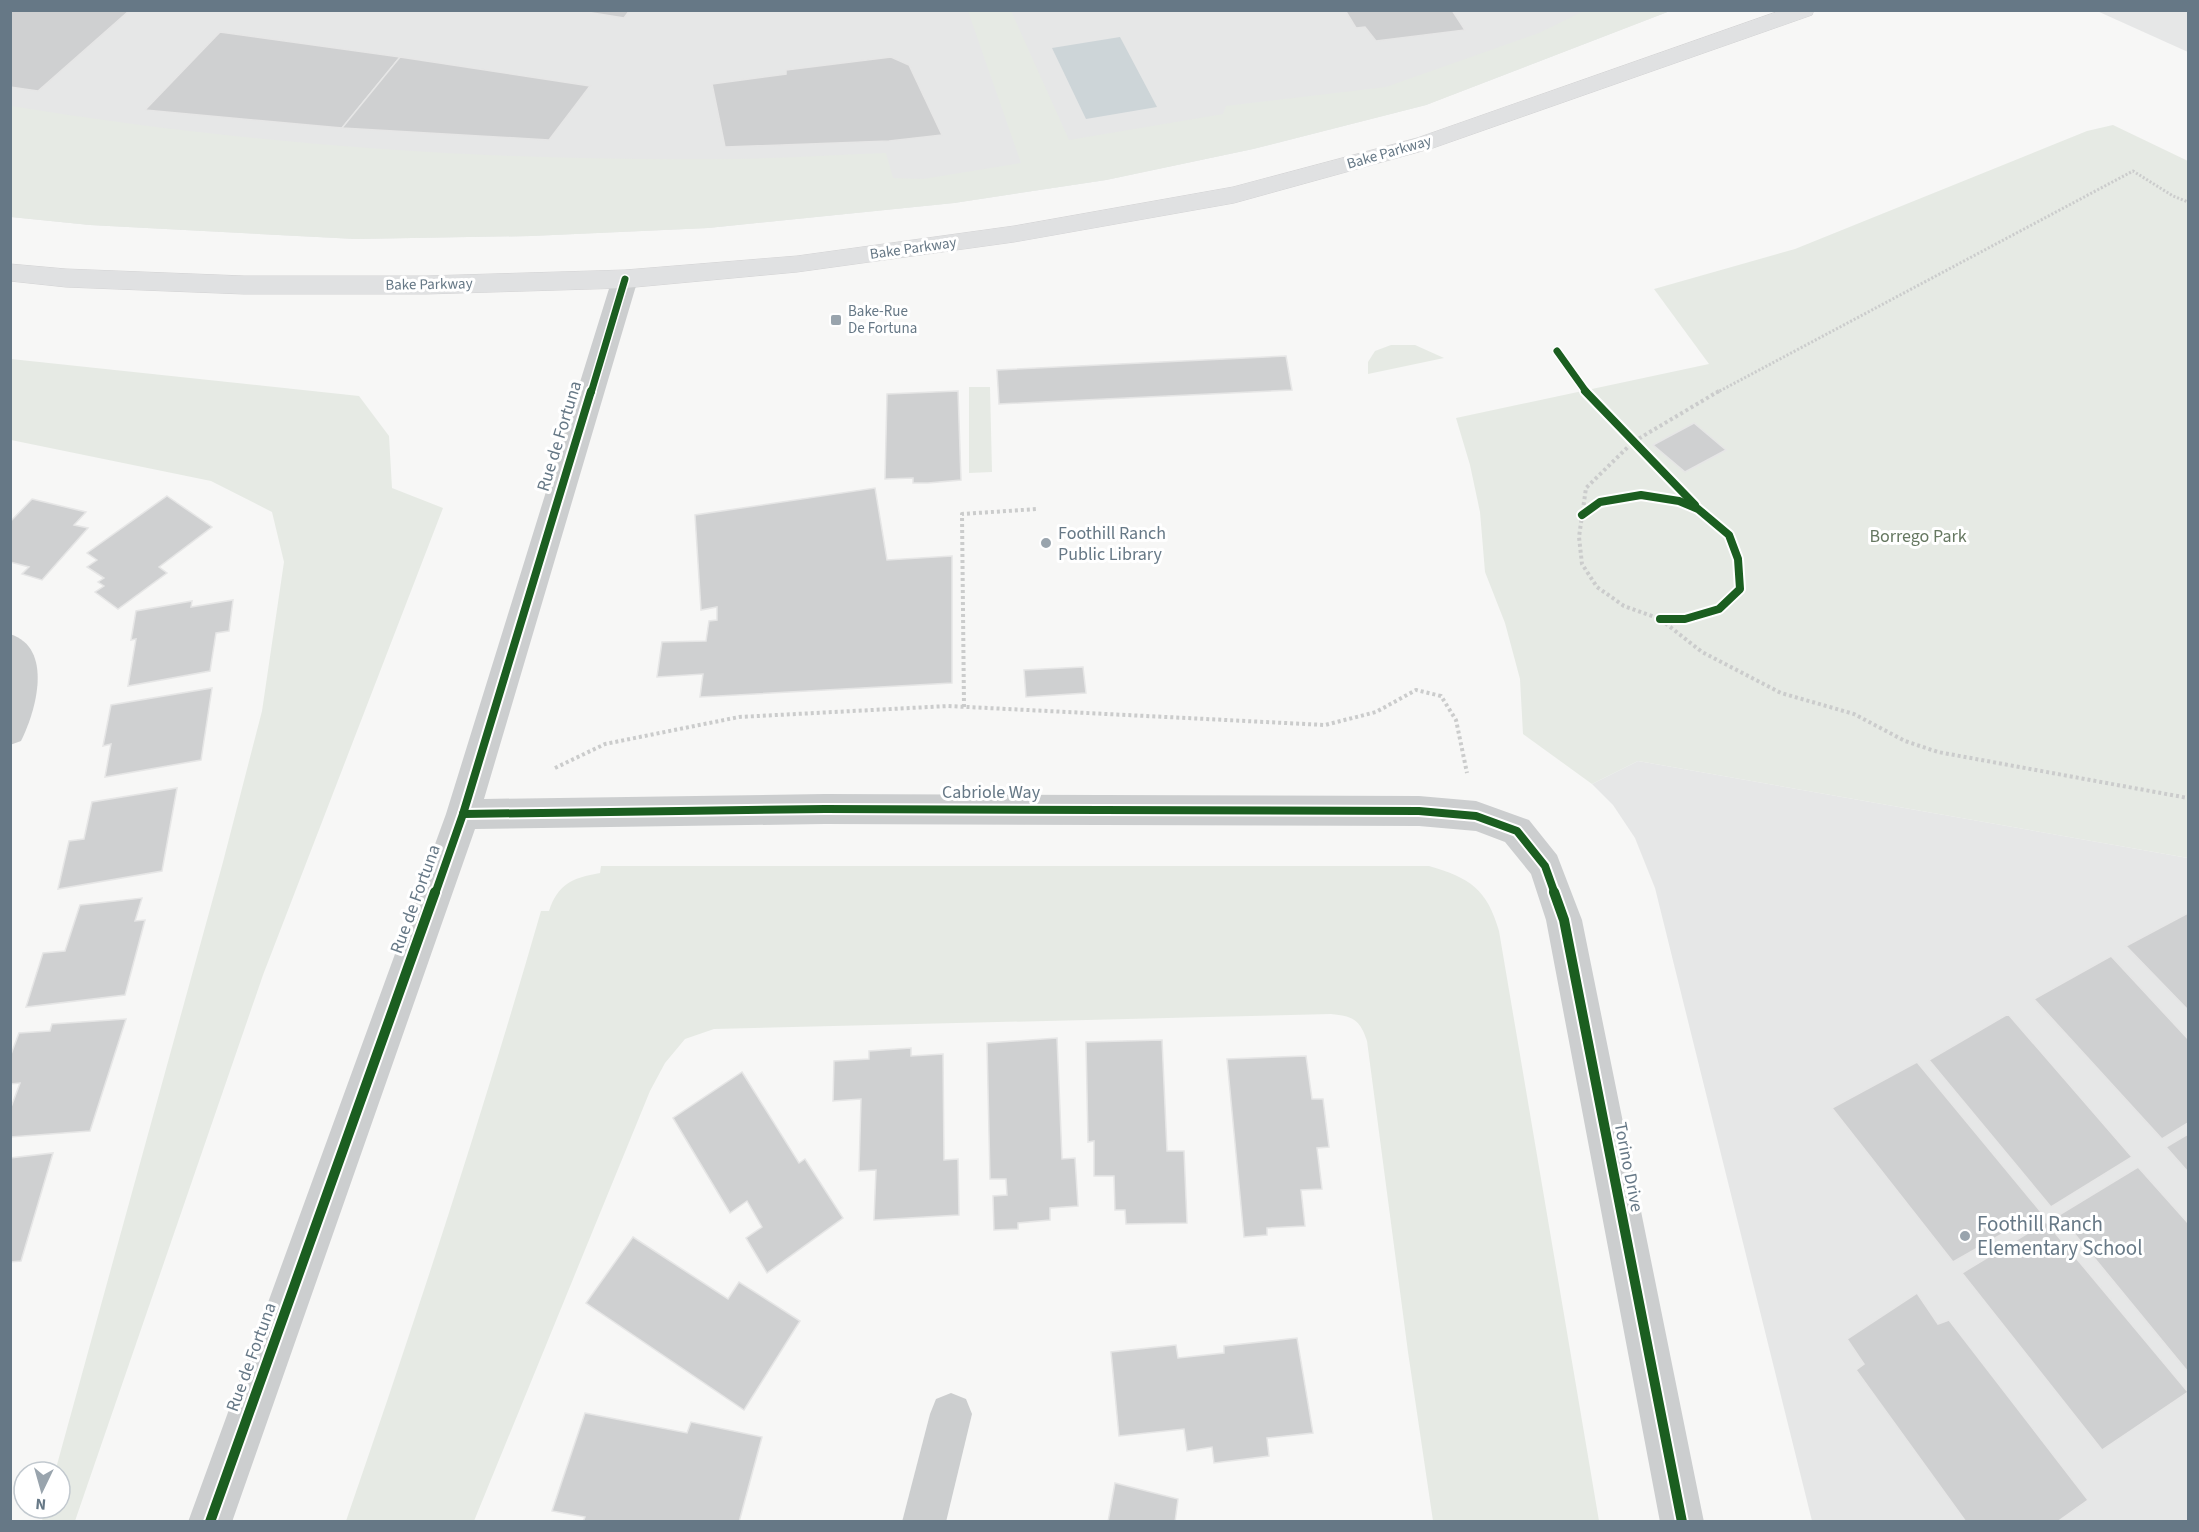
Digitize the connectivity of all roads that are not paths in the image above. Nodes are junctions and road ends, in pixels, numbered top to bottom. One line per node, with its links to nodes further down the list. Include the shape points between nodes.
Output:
1 (1788, 12): 3 (main road, Bake Parkway, via 1425,143 1234,195 1014,234 820,261)
2 (10, 272): 3 (main road, Bake Parkway, via 244,285 437,285)
3 (625, 279): 6 (street, Rue de Fortuna)
4 (16, 655): 5 (street, via 23,680)
5 (10, 731)
6 (463, 814): 7 (street, Cabriole Way, via 825,809 1419,810 1476,816); 9 (street, Rue de Fortuna)
7 (1517, 831): 11 (street, Torino Drive, via 1545,866 1564,920)
8 (951, 1414): 10 (street)
9 (210, 1521)
10 (924, 1521)
11 (1682, 1521)

